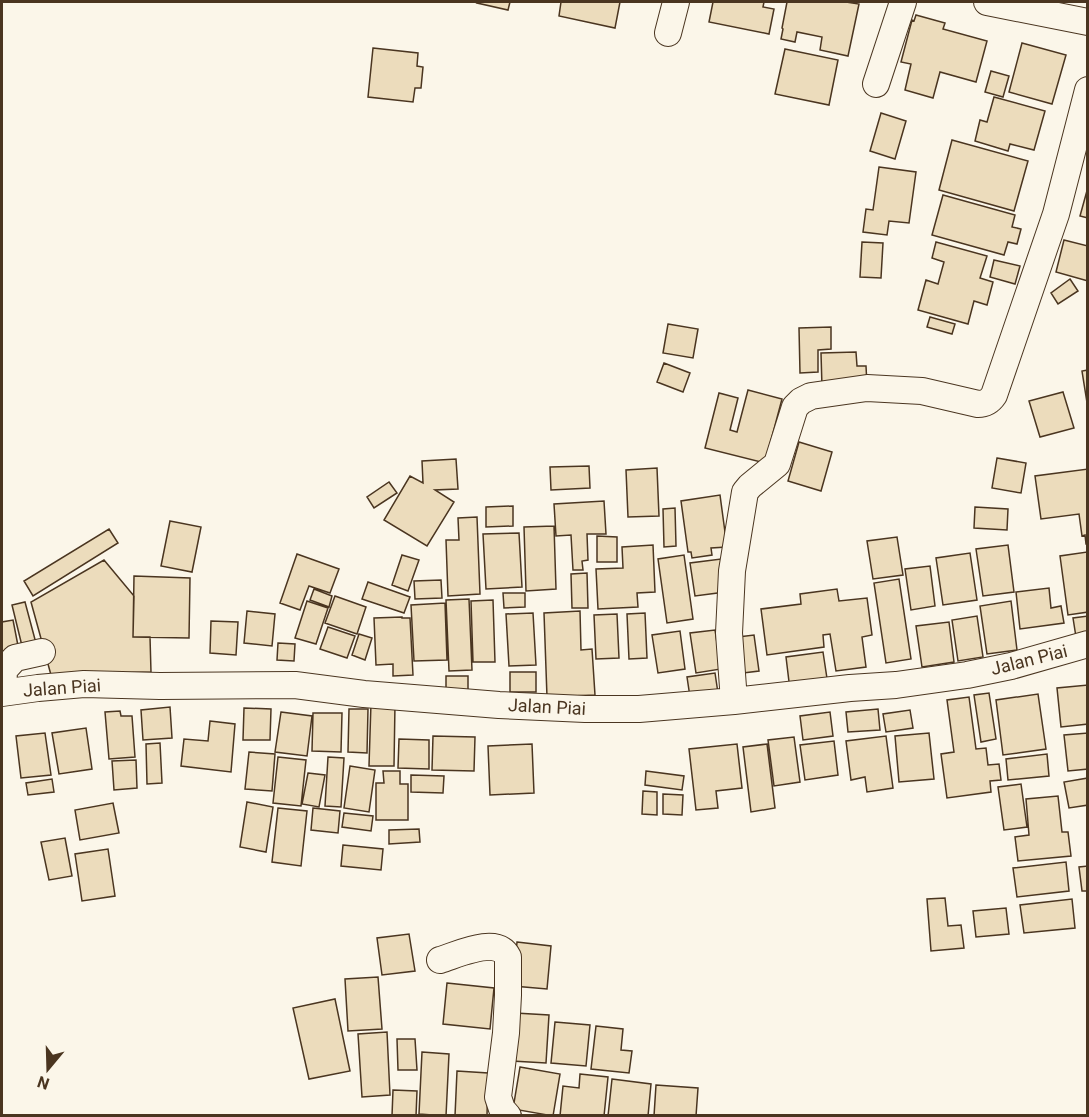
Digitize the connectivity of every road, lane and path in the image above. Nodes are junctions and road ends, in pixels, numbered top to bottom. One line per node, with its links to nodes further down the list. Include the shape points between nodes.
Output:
1 (676, 2): 5 (street)
2 (903, 2): 6 (street)
3 (987, 2): 4 (street)
4 (1088, 22)
5 (668, 33)
6 (876, 84)
7 (1088, 90): 11 (street, via 1056,214 991,400 978,404 922,391 867,388 811,396 795,407 777,464 745,492 732,571 729,633)
8 (1088, 644): 11 (street, Jalan Piai, via 967,675)
9 (42, 652): 10 (street, via 15,658 4,670)
10 (2, 692): 11 (street, Jalan Piai, via 84,684 295,685 374,695 585,709)
11 (734, 701)
12 (440, 960): 13 (street, via 495,946 508,957 506,1033 498,1097)
13 (508, 1116)

